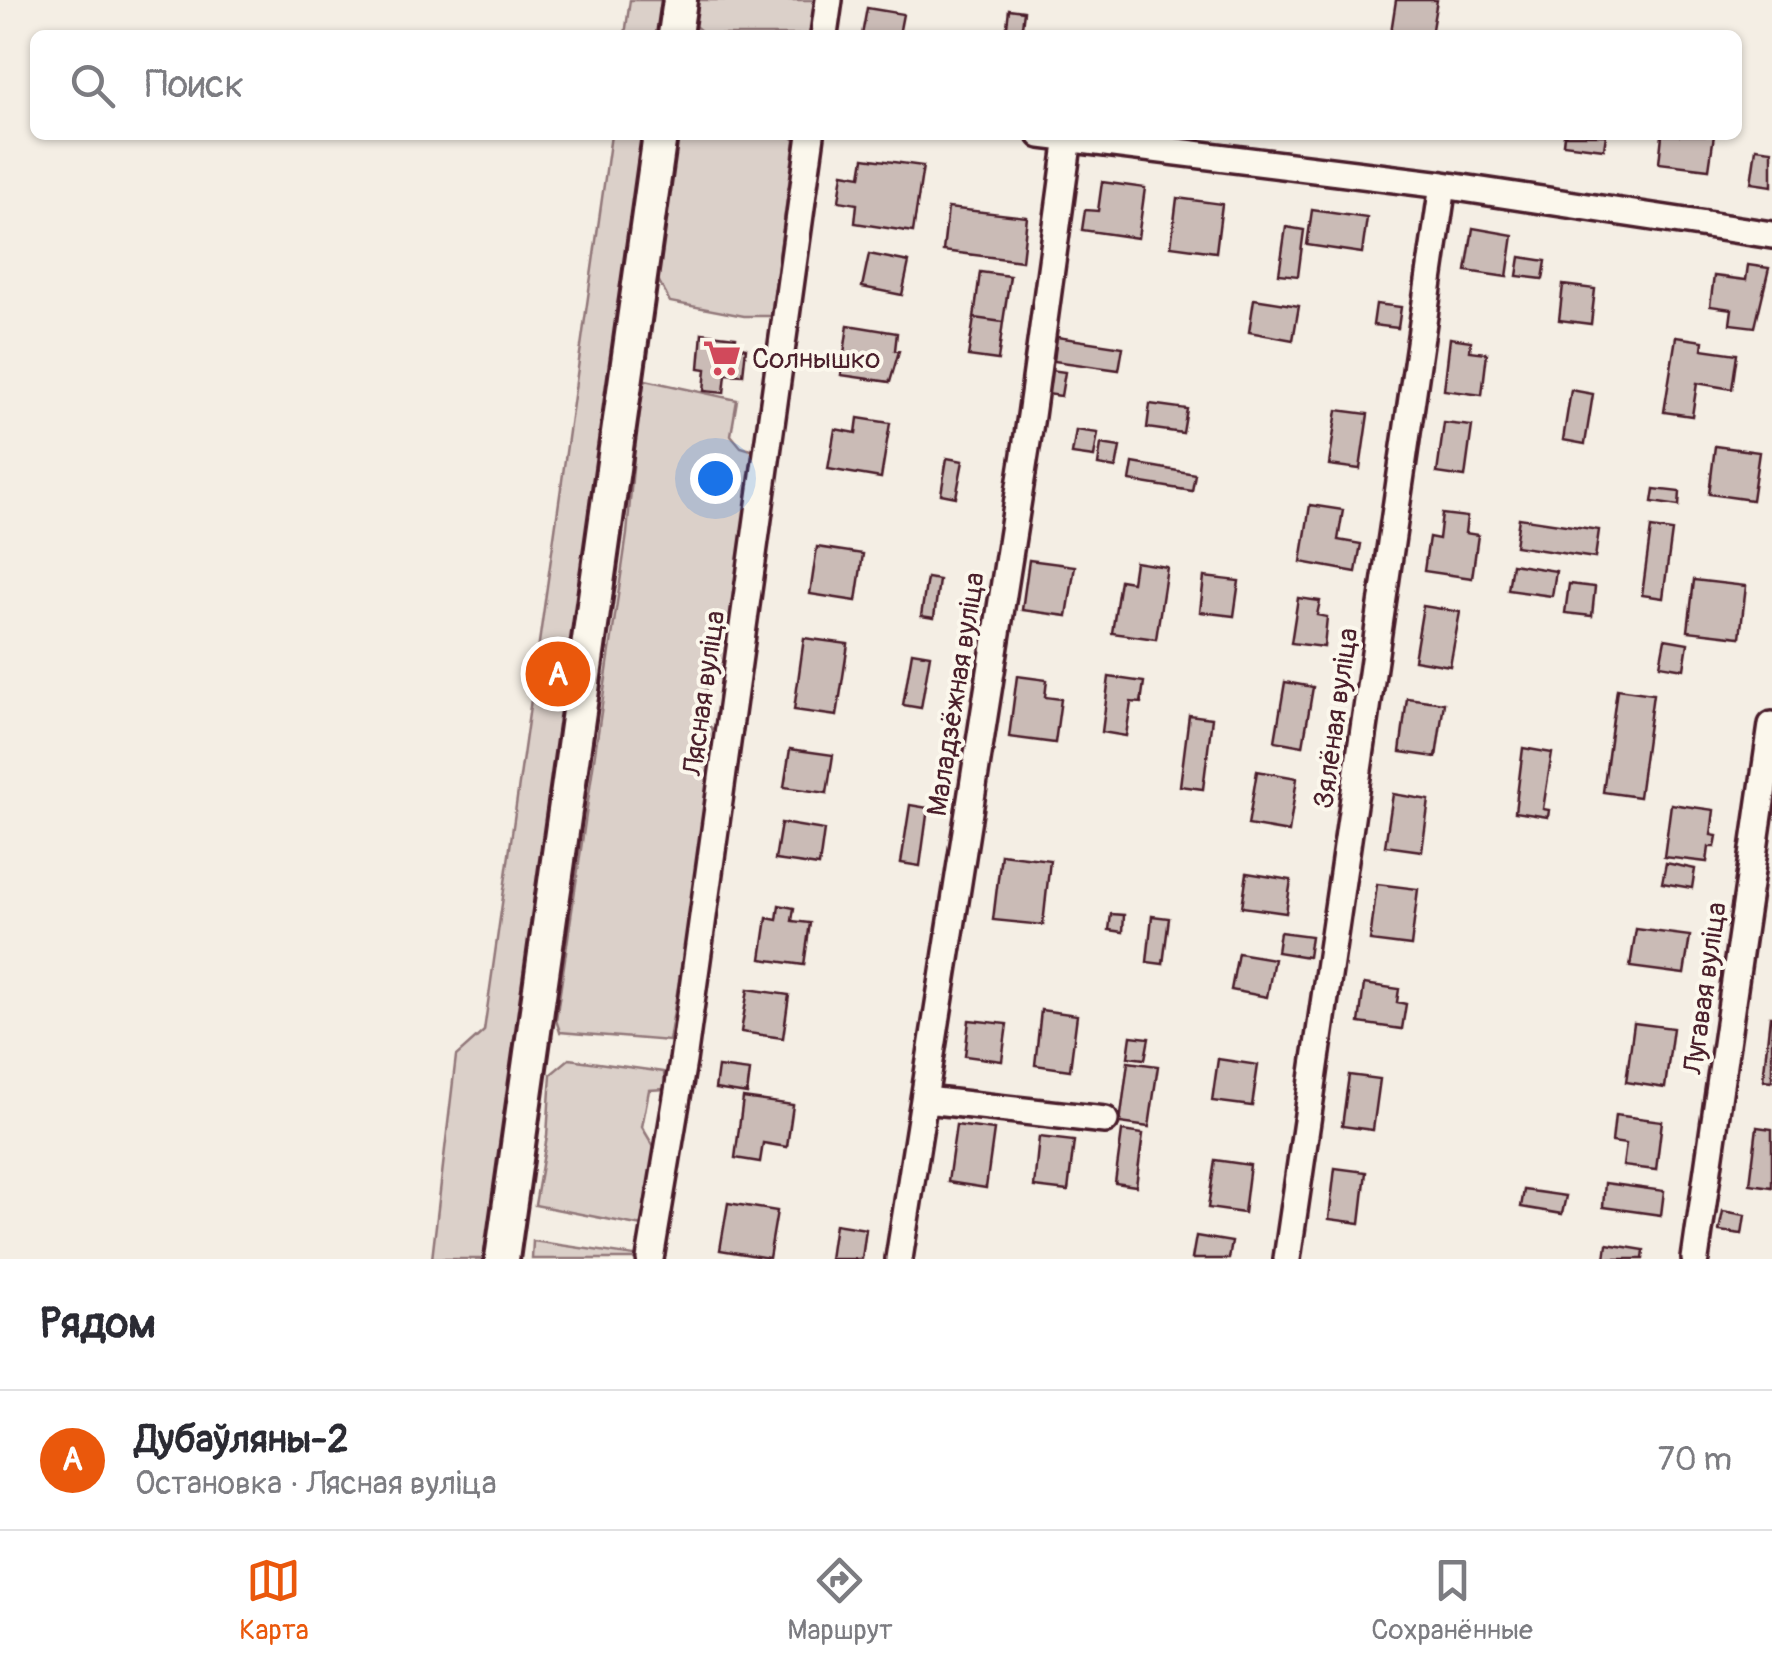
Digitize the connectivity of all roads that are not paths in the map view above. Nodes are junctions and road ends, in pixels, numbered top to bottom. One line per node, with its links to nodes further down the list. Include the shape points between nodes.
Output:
1 (680, 0): 3 (main road)
2 (829, 0): 4 (street)
3 (676, 30)
4 (825, 30)
5 (659, 140): 14 (main road)
6 (810, 140): 15 (street, Лясная вуліца)
7 (1069, 140): 12 (street, Маладзёжная вуліца)
8 (1092, 140): 9 (street)
9 (1444, 185): 10 (street); 17 (street, Зялёная вуліца)
10 (1772, 235)
11 (1772, 725): 18 (street, Лугавая вуліца)
12 (926, 1100): 13 (street); 16 (street, Маладзёжная вуліца)
13 (1105, 1120)
14 (502, 1259)
15 (650, 1259)
16 (899, 1259)
17 (1287, 1259)
18 (1695, 1259)

